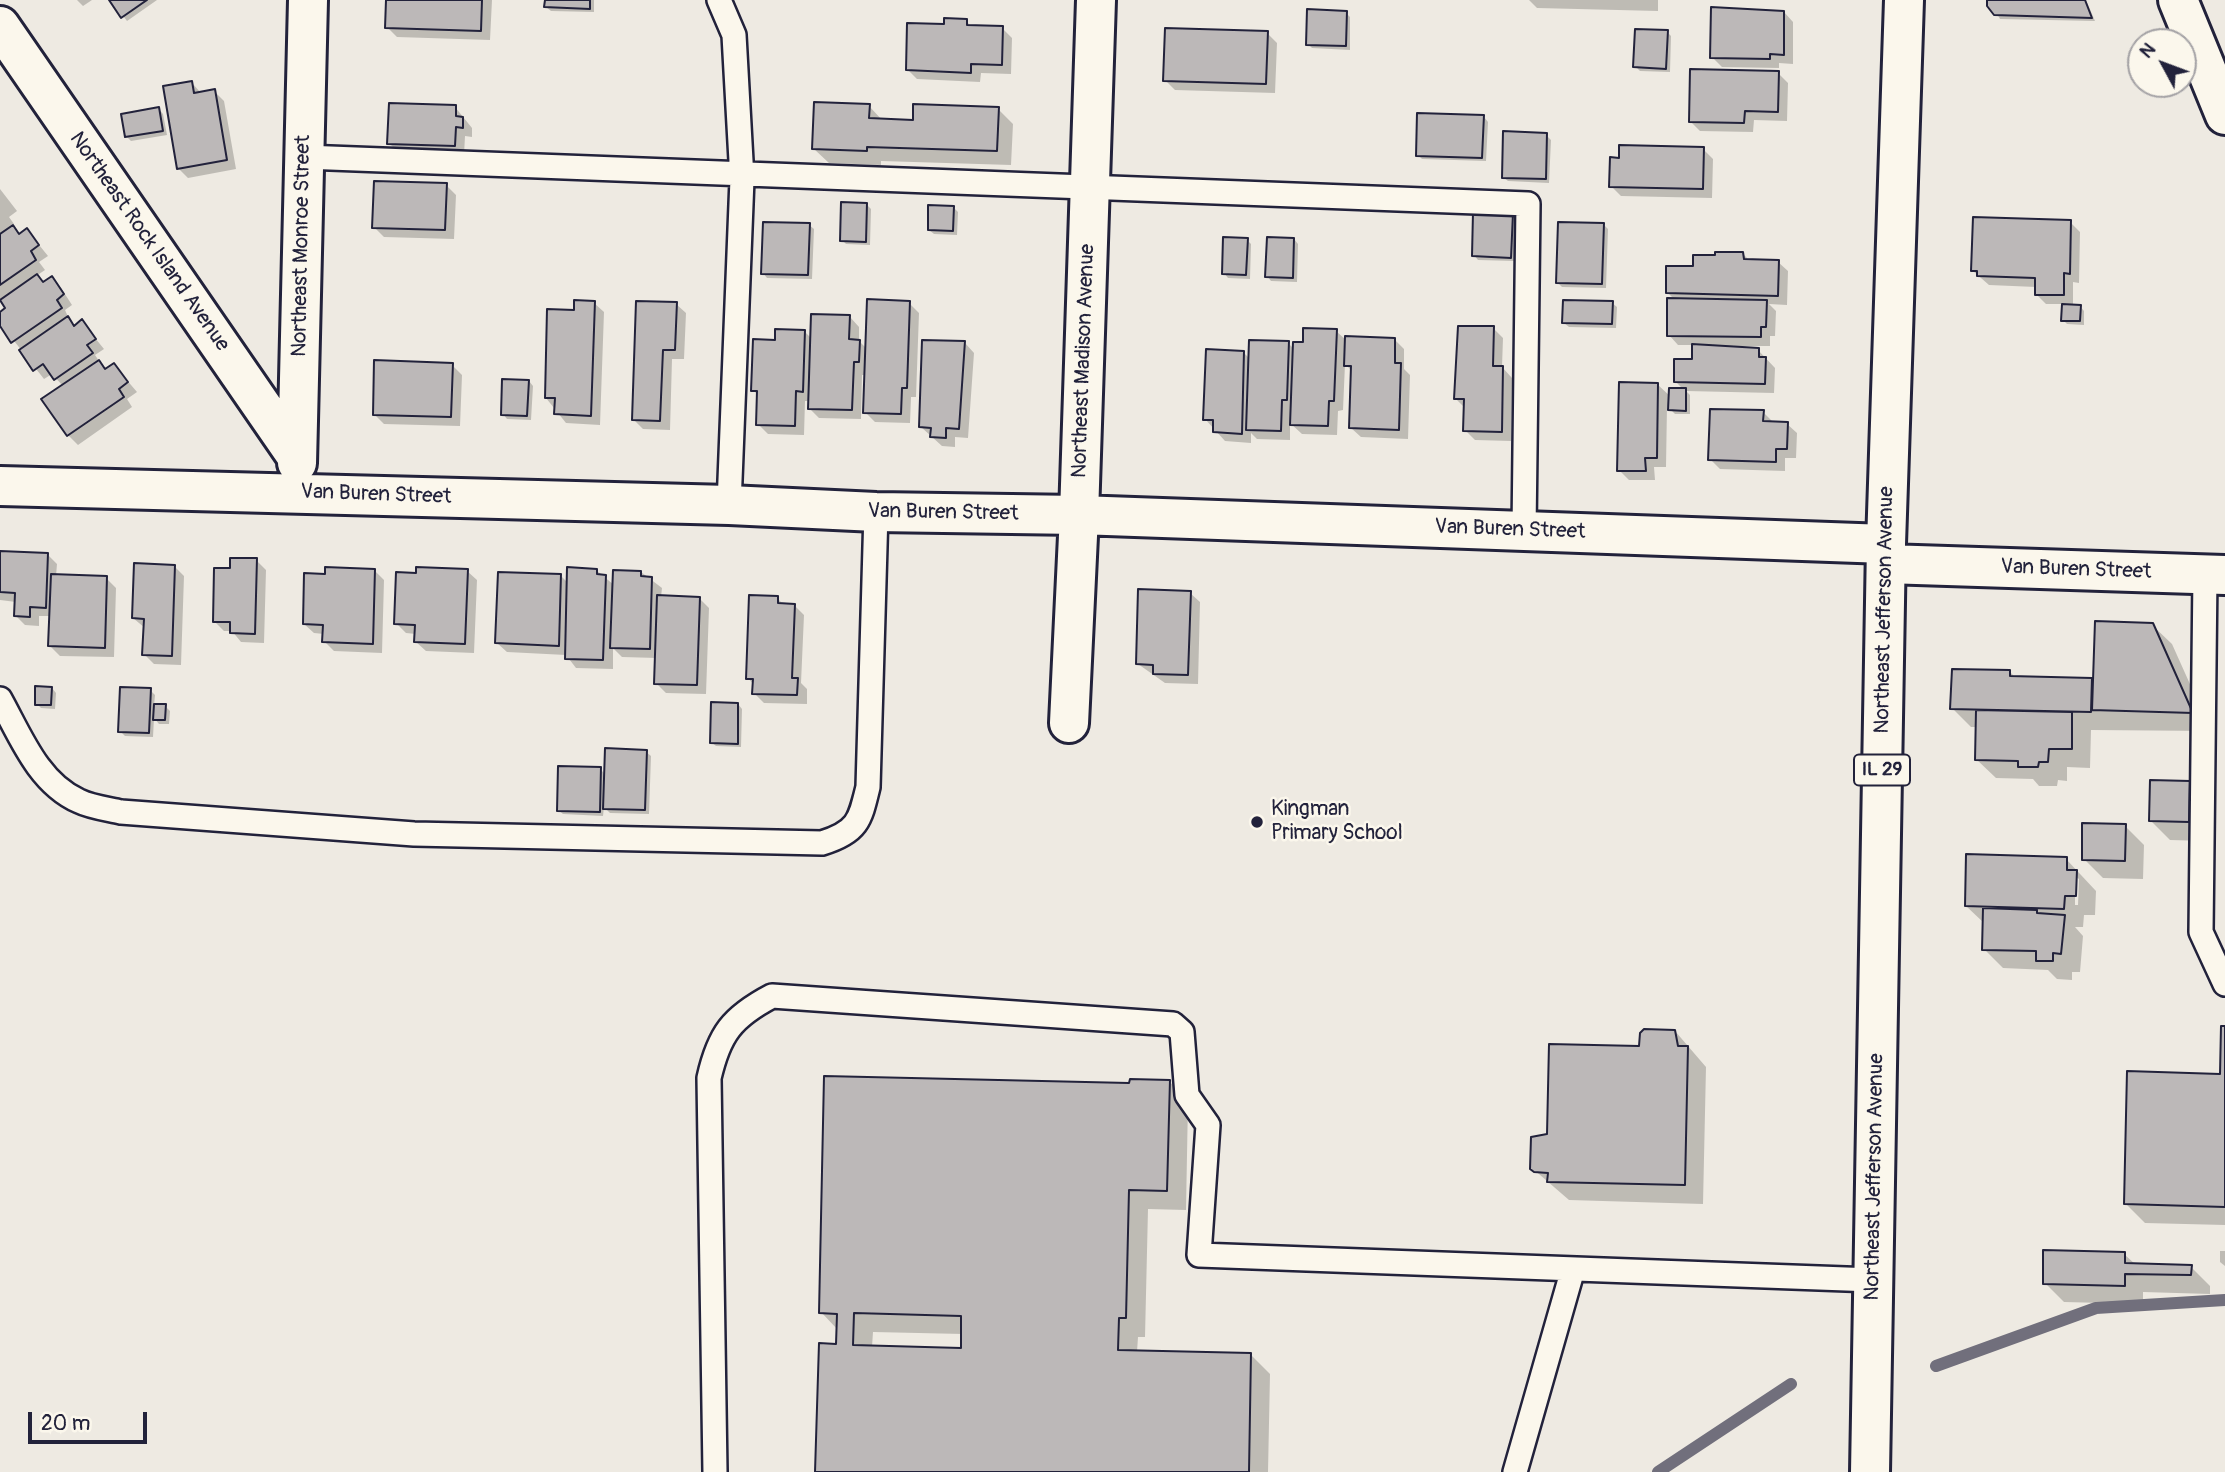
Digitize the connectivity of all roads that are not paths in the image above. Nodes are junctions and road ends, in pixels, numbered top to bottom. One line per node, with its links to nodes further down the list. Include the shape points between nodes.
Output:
1 (308, 0): 9 (street, Northeast Monroe Street)
2 (719, 0): 10 (lane, via 734,34)
3 (1096, 0): 11 (street, Northeast Madison Avenue)
4 (1905, 0): 18 (street, Northeast Jefferson Avenue / IL 29)
5 (2168, 0): 8 (street)
6 (2178, 0): 8 (street)
7 (0, 26): 12 (street, Northeast Rock Island Avenue)
8 (2223, 110)
9 (304, 157): 10 (lane); 12 (street, Northeast Monroe Street)
10 (741, 174): 11 (lane); 14 (lane)
11 (1090, 187): 16 (street, Northeast Madison Avenue); 17 (lane, via 1528,204)
12 (297, 475): 13 (street, Van Buren Street); 14 (street, Van Buren Street)
13 (0, 486)
14 (729, 505): 15 (street, Van Buren Street)
15 (876, 512): 16 (street, Van Buren Street); 20 (lane, via 868,787 860,820 844,836 822,843 414,834 121,812 79,802 52,785)
16 (1079, 515): 17 (street, Van Buren Street); 21 (street, Northeast Madison Avenue)
17 (1524, 531): 18 (street, Van Buren Street)
18 (1886, 554): 19 (street, Van Buren Street); 24 (street, Northeast Jefferson Avenue / IL 29)
19 (2215, 574): 22 (lane, via 2202,932)
20 (0, 699)
21 (1069, 723)
22 (2225, 984)
23 (1573, 1269): 24 (lane); 25 (lane, via 1199,1255 1208,1125 1187,1095 1182,1032 1173,1024 772,996 731,1024 716,1050 709,1078); 26 (lane)
24 (1873, 1280): 27 (street, Northeast Jefferson Avenue / IL 29)
25 (715, 1472)
26 (1515, 1472)
27 (1870, 1472)

